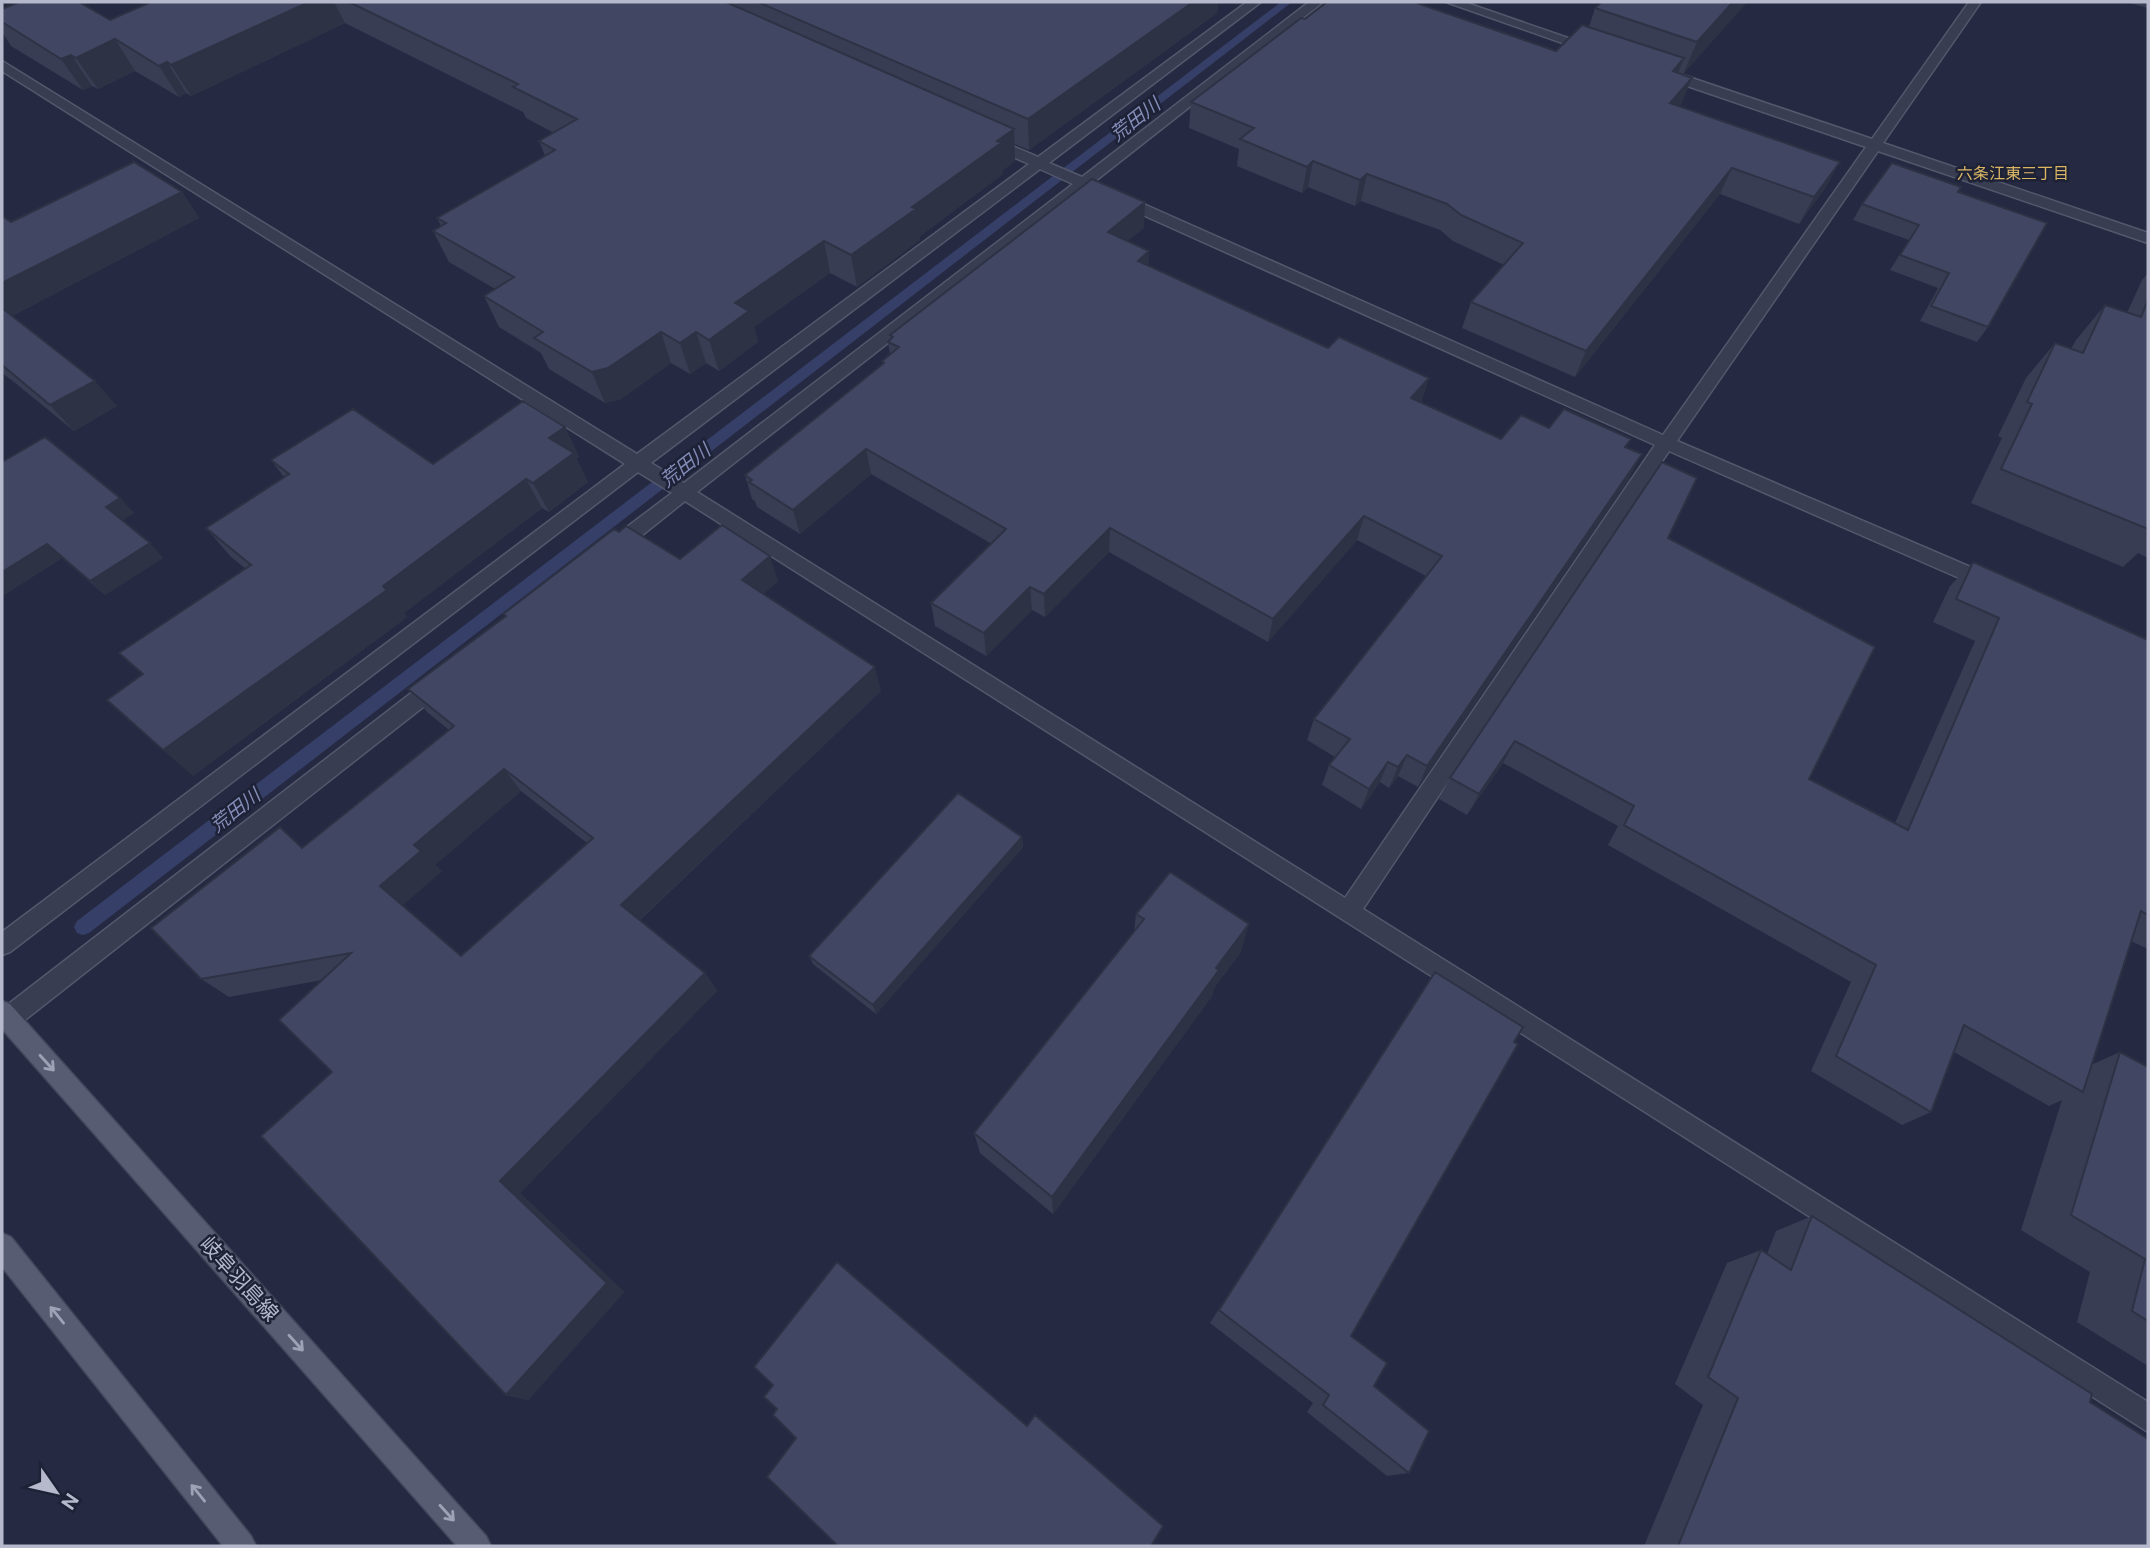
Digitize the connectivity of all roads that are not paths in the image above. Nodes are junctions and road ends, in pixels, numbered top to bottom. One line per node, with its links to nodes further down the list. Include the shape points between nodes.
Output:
1 (1255, 2): 10 (street)
2 (1317, 2): 11 (street)
3 (1452, 2): 5 (street)
4 (1975, 2): 9 (street)
5 (1610, 55)
6 (2, 65): 14 (street)
7 (1650, 69): 9 (street)
8 (978, 136): 10 (street)
9 (1874, 144): 12 (street); 13 (street)
10 (1043, 166): 11 (street); 14 (street)
11 (1079, 181): 13 (street); 15 (street)
12 (2148, 238)
13 (1666, 443): 17 (street); 19 (street)
14 (640, 465): 15 (street); 20 (street)
15 (680, 491): 16 (street); 19 (street)
16 (597, 560)
17 (2009, 592)
18 (455, 671): 21 (street)
19 (1348, 913): 23 (street)
20 (2, 945)
21 (5, 1016): 25 (main road, 岐阜羽島線, one-way to 25)
22 (2, 1246): 24 (main road, one-way to 22)
23 (2148, 1418)
24 (241, 1546)
25 (476, 1546)

